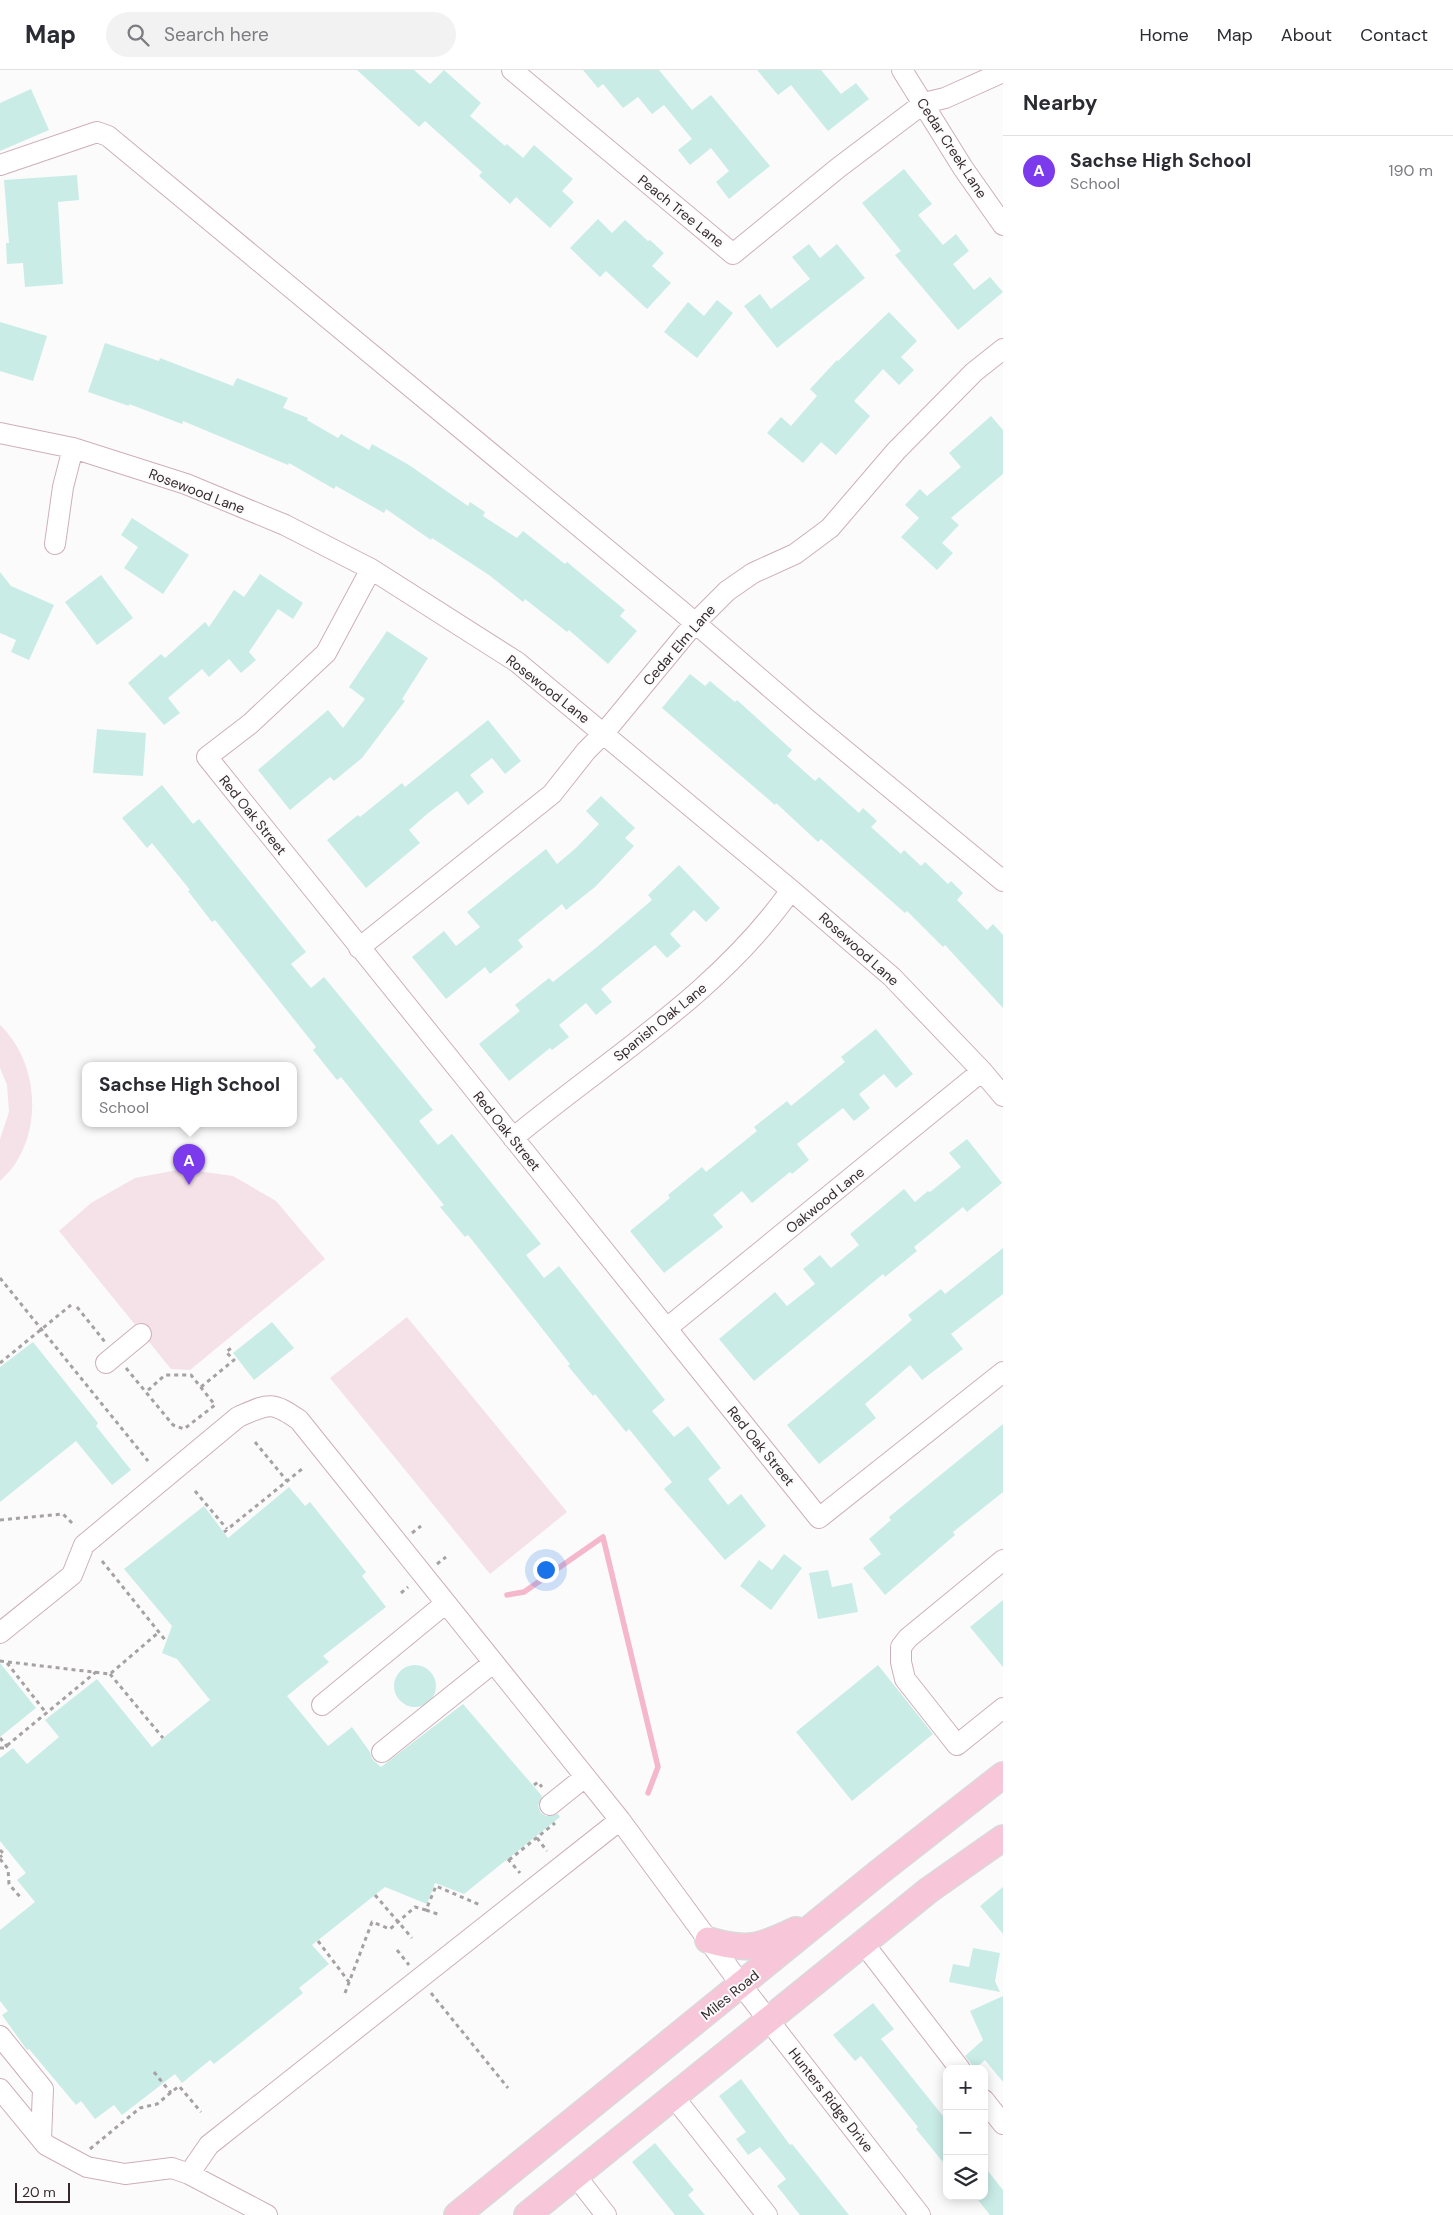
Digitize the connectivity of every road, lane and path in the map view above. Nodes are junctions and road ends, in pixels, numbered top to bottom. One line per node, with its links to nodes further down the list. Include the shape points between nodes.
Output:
1 (512, 70): 4 (street, Peach Tree Lane, via 733,254)
2 (902, 70): 4 (street, Cedar Creek Lane)
3 (1003, 72): 4 (street, via 945,98)
4 (924, 103): 6 (street, Cedar Creek Lane, via 963,168)
5 (0, 165): 12 (street, via 96,132 108,136)
6 (1003, 225)
7 (1003, 349): 12 (street, Cedar Elm Lane, via 974,372 896,451 830,528 795,554 753,573 726,591)
8 (0, 433): 9 (street, Rosewood Lane)
9 (73, 448): 10 (street, via 63,487); 11 (street, Rosewood Lane, via 204,492 286,525)
10 (55, 544)
11 (371, 569): 13 (street, Rosewood Lane, via 517,662); 16 (street, Red Oak Street, via 326,654 264,712 207,757)
12 (694, 624): 13 (street, Cedar Elm Lane); 14 (street)
13 (604, 733): 15 (street, Rosewood Lane); 16 (street, Cedar Elm Lane, via 552,794)
14 (1003, 881)
15 (792, 890): 17 (street, Rosewood Lane, via 892,977); 19 (street, Spanish Oak Lane, via 745,948 711,980)
16 (359, 948): 19 (street, Red Oak Street)
17 (982, 1071): 18 (street, Rosewood Lane); 23 (street, Oakwood Lane)
18 (1003, 1096)
19 (513, 1138): 23 (street, Red Oak Street)
20 (0, 1278): 24 (path)
21 (71, 1305): 24 (path)
22 (77, 1307): 27 (path)
23 (667, 1328): 29 (street, Red Oak Street, via 819,1518)
24 (42, 1329): 28 (path); 33 (path)
25 (141, 1334): 27 (street)
26 (234, 1346): 30 (path, via 226,1352 234,1360)
27 (111, 1359): 31 (path)
28 (0, 1363)
29 (1003, 1372)
30 (201, 1387): 31 (path, via 192,1375 165,1375); 31 (path, via 215,1405 184,1429 173,1425)
31 (146, 1392)
32 (255, 1442): 35 (path)
33 (148, 1461)
34 (302, 1469): 35 (path)
35 (287, 1481): 36 (path, via 226,1531)
36 (195, 1491)
37 (0, 1520): 38 (path, via 63,1514)
38 (72, 1523)
39 (1003, 1560): 51 (street, via 901,1647 905,1678 958,1745)
40 (102, 1561): 42 (path)
41 (446, 1603): 43 (street, Hunters Ridge Drive, via 299,1420 283,1409 265,1405 238,1417 84,1545 72,1575); 47 (street, Hunters Ridge Drive); 50 (street)
42 (159, 1632): 44 (path); 49 (path)
43 (0, 1633)
44 (166, 1641)
45 (0, 1661): 46 (path)
46 (7, 1663): 48 (path); 52 (path)
47 (493, 1663): 58 (street); 60 (street, Hunters Ridge Drive)
48 (97, 1672): 49 (path); 52 (path)
49 (110, 1674): 54 (path)
50 (322, 1705)
51 (1003, 1708)
52 (47, 1714): 55 (path)
53 (0, 1738): 55 (path)
54 (163, 1738)
55 (6, 1746): 56 (path); 57 (path)
56 (0, 1748)
57 (10, 1750)
58 (382, 1752)
59 (1003, 1775): 74 (main road, Miles Road)
60 (585, 1777): 61 (street); 62 (street, Hunters Ridge Drive)
61 (550, 1805)
62 (620, 1820): 78 (street, Hunters Ridge Drive); 82 (street)
63 (537, 1838): 66 (path)
64 (1003, 1838): 80 (main road, via 929,1890)
65 (0, 1850): 67 (path, via 4,1854)
66 (547, 1852)
67 (0, 1858): 71 (path, via 8,1869 9,1884)
68 (508, 1859): 69 (path)
69 (520, 1873)
70 (375, 1895): 76 (path)
71 (21, 1898)
72 (480, 1905): 73 (path, via 435,1886)
73 (426, 1910): 75 (path); 76 (path, via 415,1907)
74 (831, 1912): 78 (main road, via 767,1944 745,1948); 84 (main road, Miles Road)
75 (440, 1916)
76 (399, 1921): 77 (path); 83 (path, via 390,1929 372,1922)
77 (412, 1938)
78 (708, 1940): 84 (street, Hunters Ridge Drive)
79 (318, 1941): 83 (path)
80 (864, 1944): 86 (main road); 88 (street)
81 (397, 1950): 82 (path)
82 (420, 1978): 90 (path); 99 (street, via 209,2145)
83 (350, 1982): 85 (path)
84 (742, 1986): 86 (street, Hunters Ridge Drive); 102 (main road, Miles Road)
85 (345, 1993)
86 (768, 2019): 93 (main road); 106 (street, Hunters Ridge Drive)
87 (0, 2036): 97 (street, via 43,2089)
88 (957, 2065)
89 (154, 2072): 92 (path)
90 (508, 2088)
91 (0, 2089): 97 (street)
92 (171, 2093): 95 (path, via 179,2086); 98 (path, via 157,2104 140,2108)
93 (673, 2096): 100 (main road); 105 (street)
94 (988, 2105): 96 (street)
95 (201, 2112)
96 (1003, 2124)
97 (41, 2139): 99 (street, via 46,2145 87,2167 125,2174 172,2168)
98 (87, 2151)
99 (190, 2174): 101 (street)
100 (575, 2175): 103 (main road); 104 (street)
101 (268, 2215)
102 (457, 2215)
103 (527, 2215)
104 (606, 2215)
105 (767, 2215)
106 (920, 2215)

